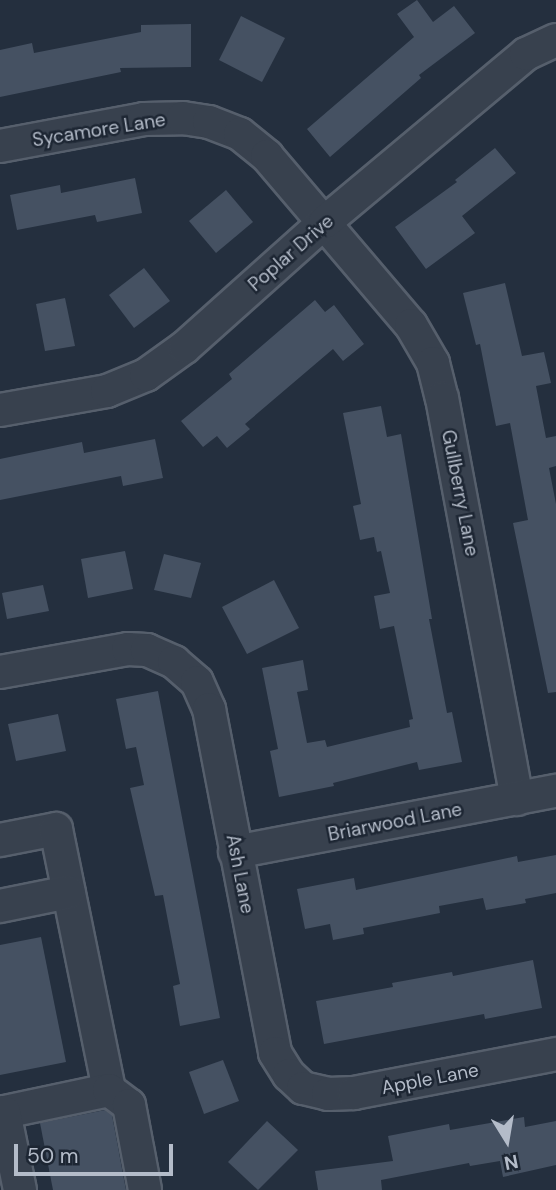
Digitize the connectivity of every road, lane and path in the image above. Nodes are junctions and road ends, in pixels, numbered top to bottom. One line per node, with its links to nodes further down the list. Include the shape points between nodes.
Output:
1 (556, 40): 3 (street, Poplar Drive, via 526,54)
2 (0, 146): 3 (street, Sycamore Lane, via 144,120 209,122 240,134 267,156)
3 (325, 222): 4 (street, Poplar Drive, via 185,347 146,375 107,391); 7 (street, Gullberry Lane, via 411,325 433,363)
4 (0, 410)
5 (0, 672): 9 (street, Ash Lane, via 128,649 147,650 174,662 197,682 209,709)
6 (556, 791): 7 (street, Briarwood Lane)
7 (517, 799): 9 (street, Briarwood Lane)
8 (0, 841): 10 (street, via 56,829)
9 (235, 852): 13 (street, Ash Lane, via 275,1053)
10 (69, 892): 11 (street); 14 (street)
11 (0, 906)
12 (556, 1054): 13 (street, Apple Lane, via 354,1093 328,1094)
13 (303, 1087)
14 (109, 1090): 15 (street); 17 (street, via 129,1105)
15 (2, 1112): 16 (street)
16 (20, 1190)
17 (145, 1190)

